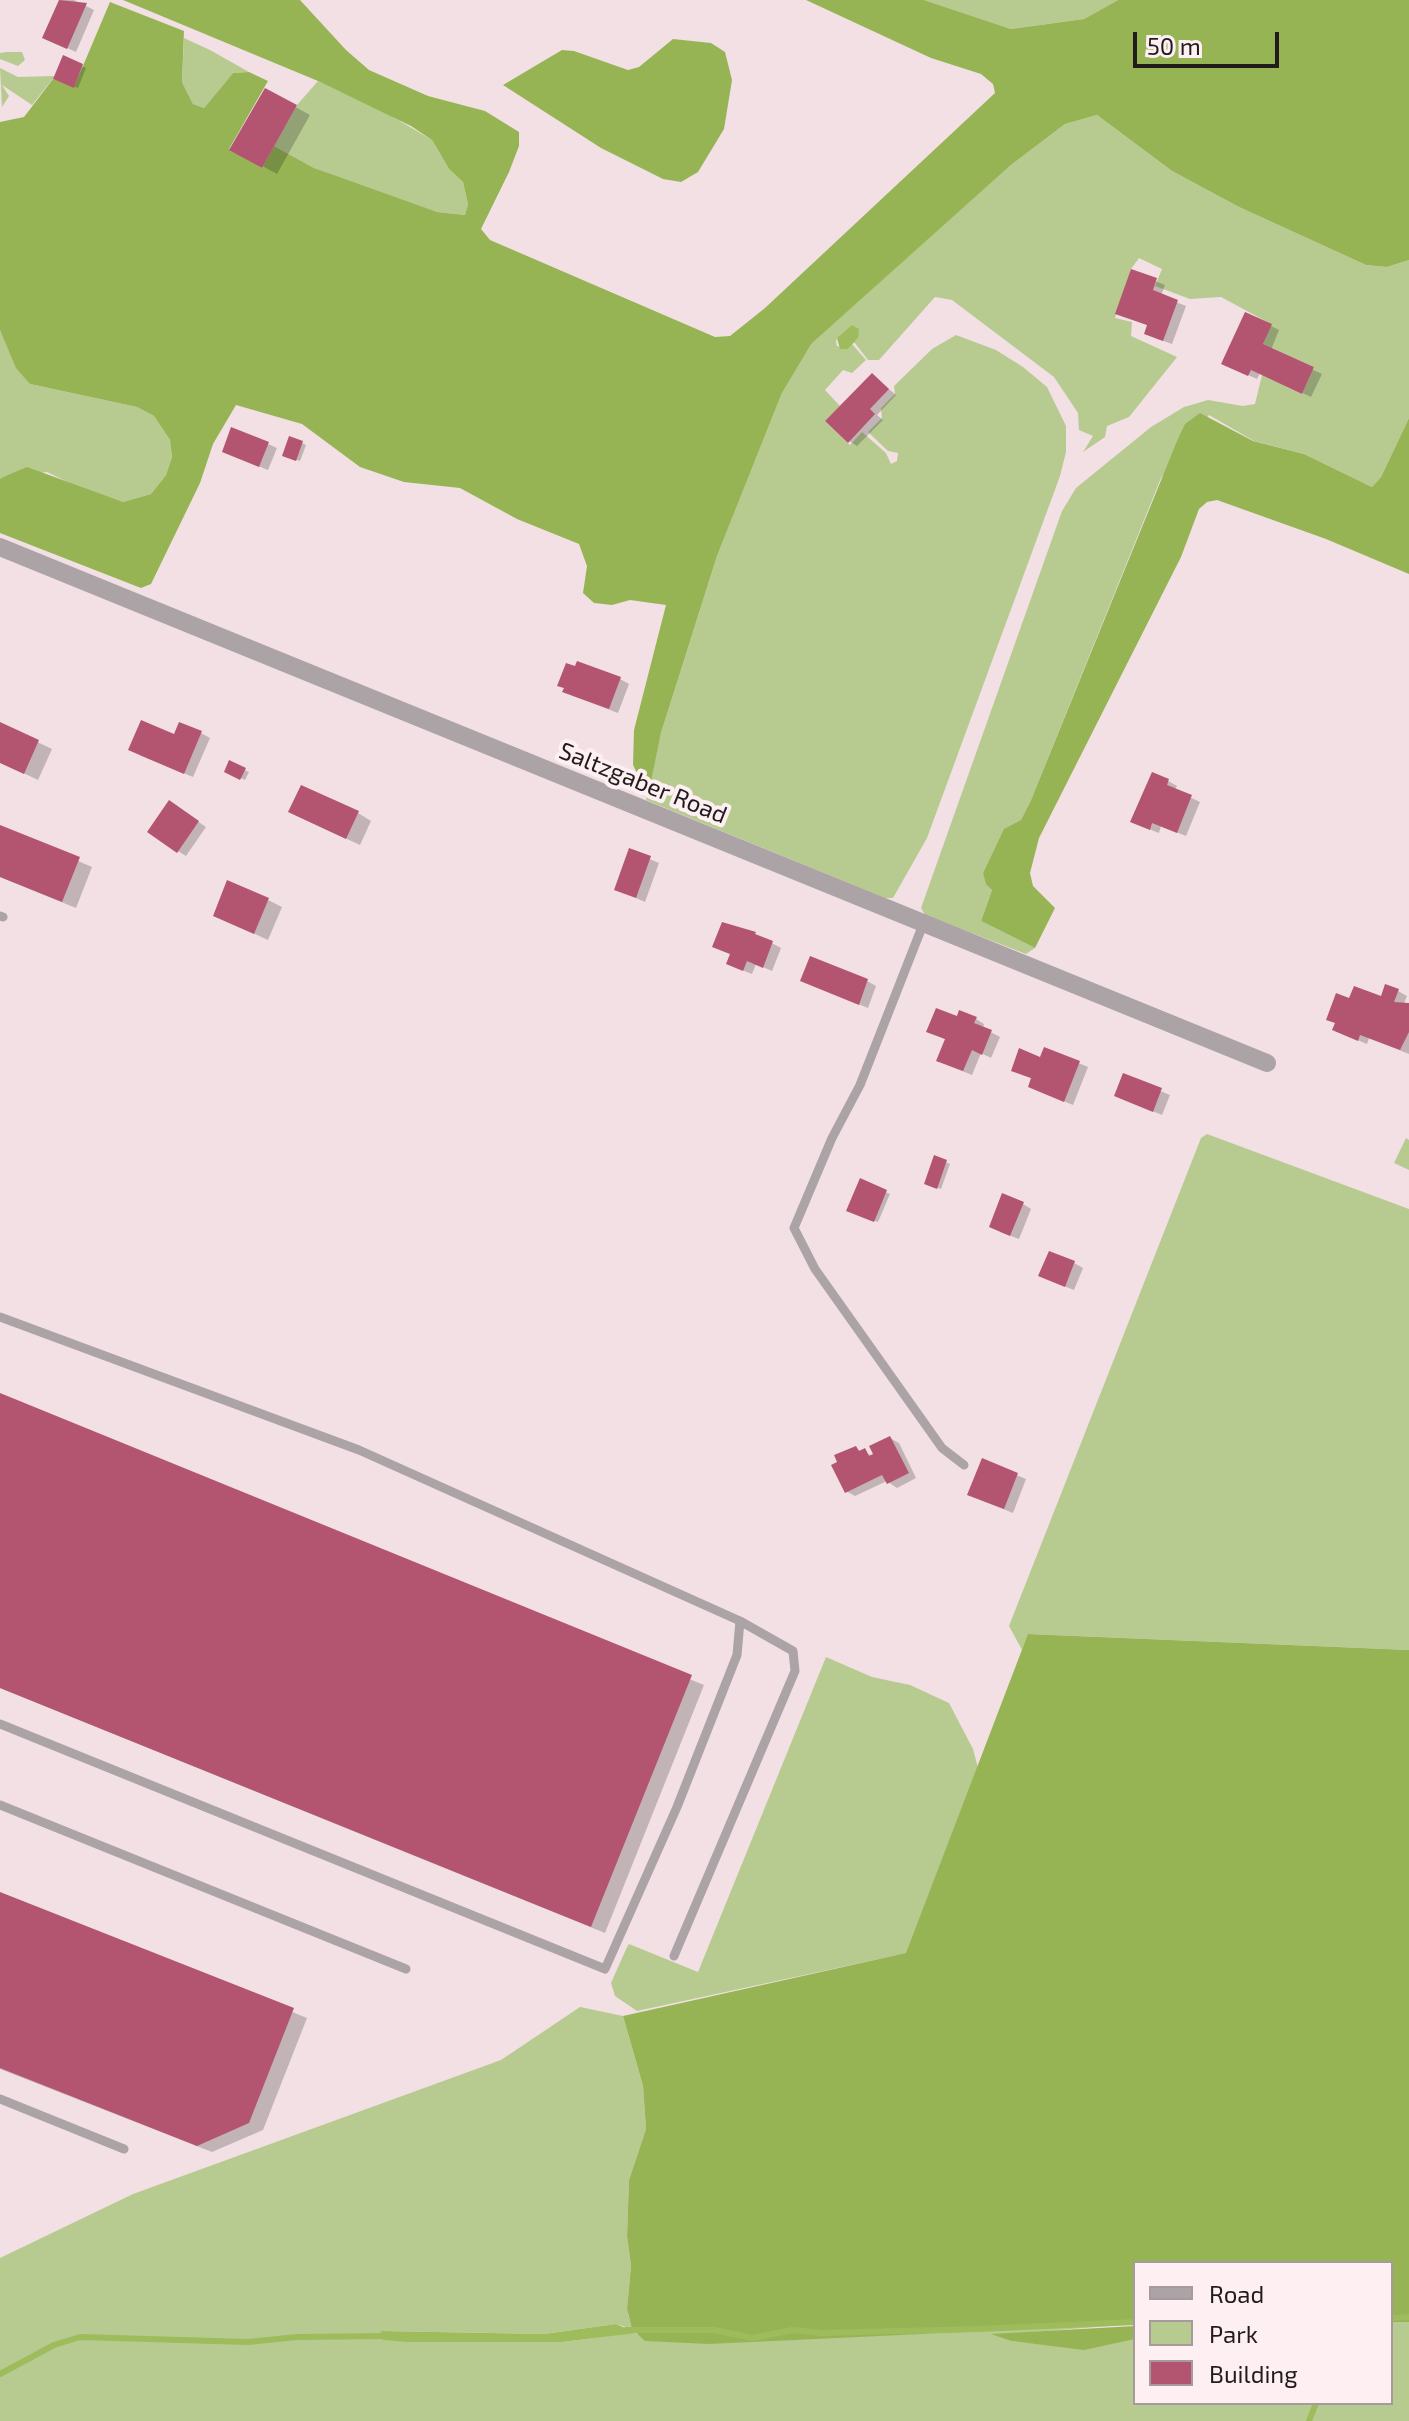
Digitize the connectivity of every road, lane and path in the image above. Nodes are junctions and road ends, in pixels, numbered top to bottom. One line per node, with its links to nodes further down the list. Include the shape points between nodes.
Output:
1 (0, 547): 2 (street, Saltzgaber Road)
2 (924, 922): 3 (street, Saltzgaber Road); 5 (lane, via 860,1085 794,1228 815,1269 933,1436)
3 (1267, 1063)
4 (0, 1317): 6 (lane, via 359,1450)
5 (964, 1465)
6 (740, 1621): 7 (lane, via 737,1655 605,1969); 9 (lane, via 793,1651 795,1671)
7 (0, 1724)
8 (0, 1805): 10 (lane)
9 (674, 1956)
10 (406, 1969)
11 (0, 2099): 12 (lane)
12 (124, 2149)

